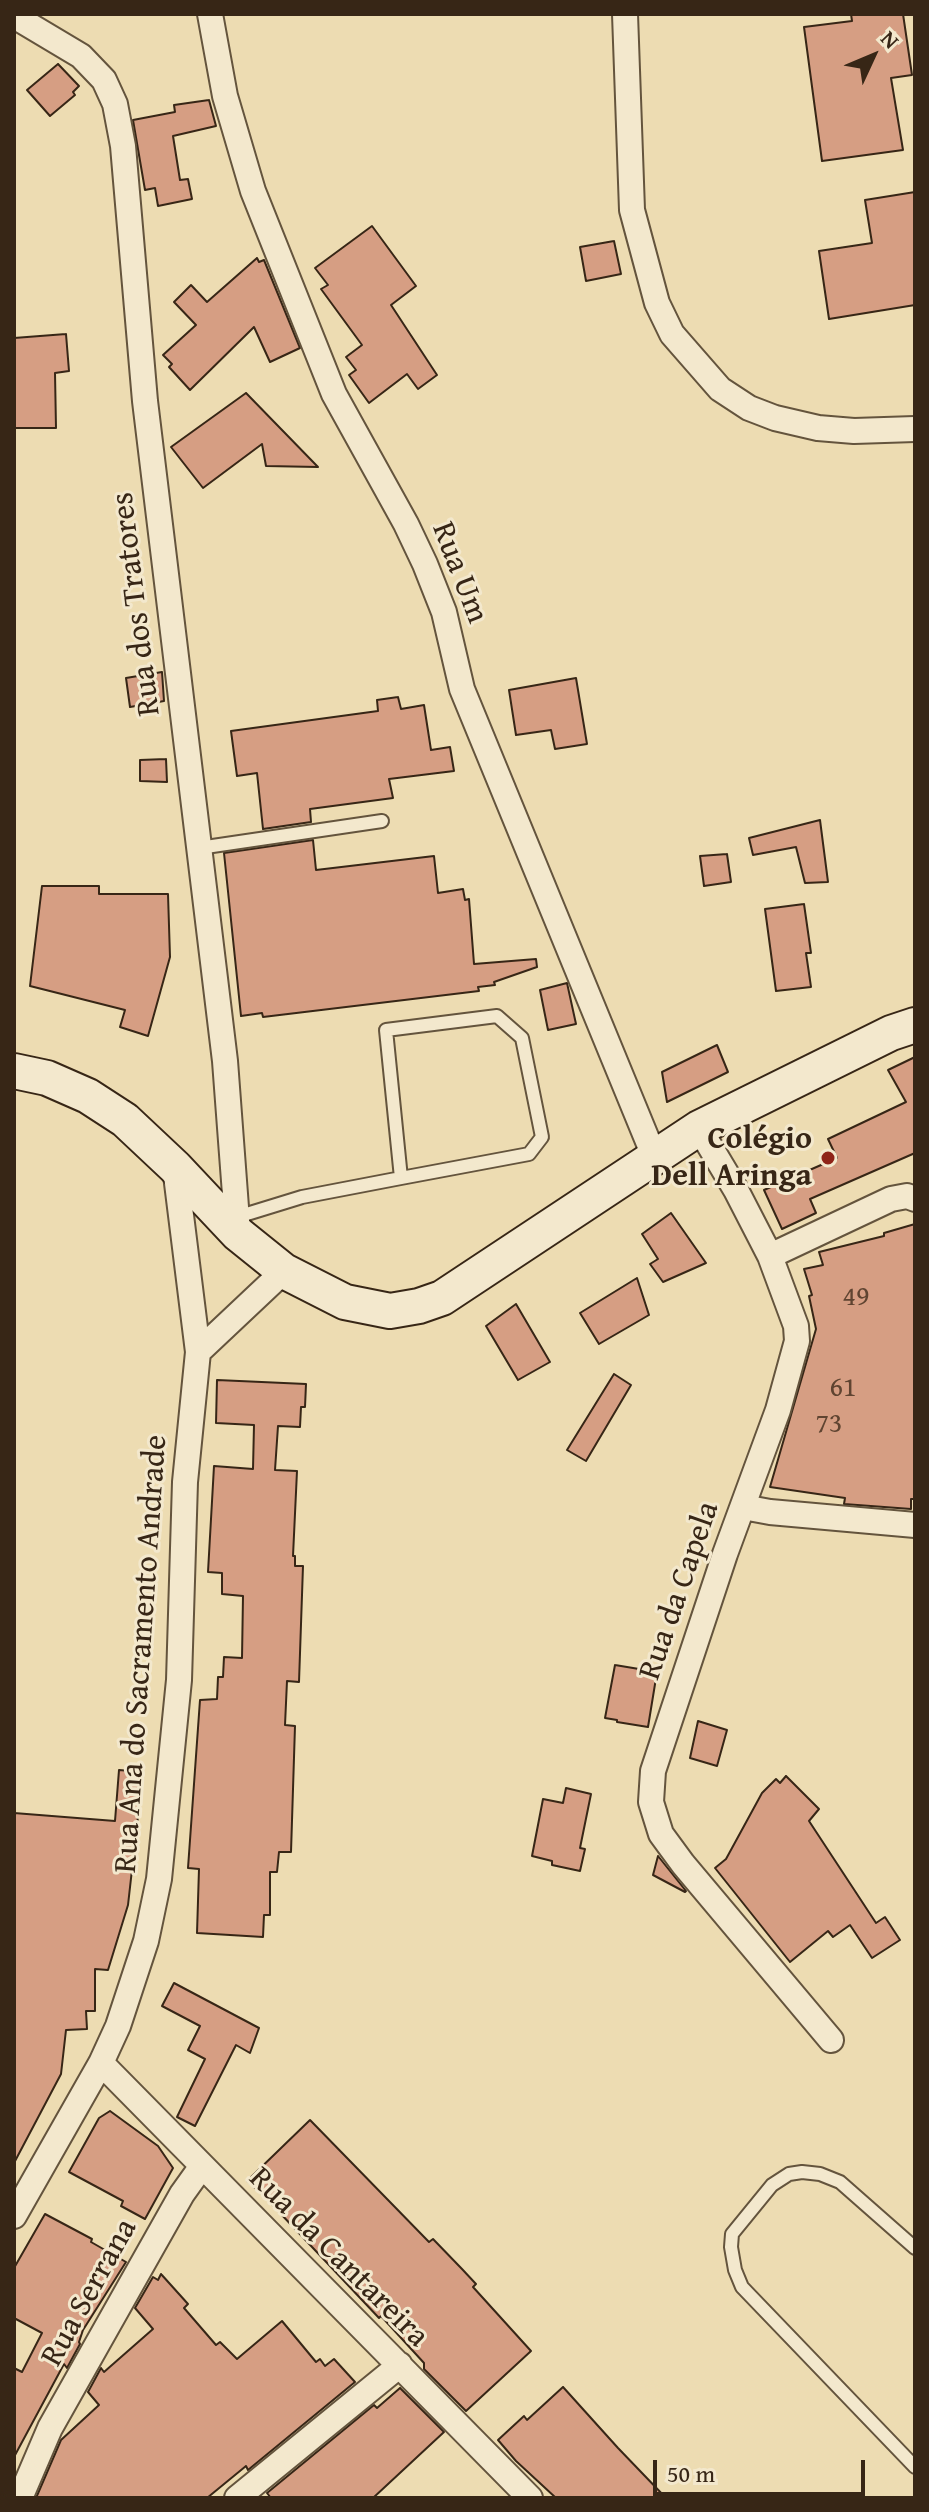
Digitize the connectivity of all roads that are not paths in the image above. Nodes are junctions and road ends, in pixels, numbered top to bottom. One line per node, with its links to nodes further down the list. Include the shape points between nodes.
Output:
1 (210, 14): 10 (street, Rua Um, via 225,96 253,191 334,394 425,564 444,612 462,689)
2 (625, 14): 4 (street, via 632,210 657,303 672,334 720,389 749,408 818,428)
3 (14, 16): 6 (street, Rua dos Tratores, via 81,56 104,80 115,104)
4 (915, 429)
5 (382, 821): 6 (lane)
6 (199, 848): 14 (street, Rua dos Tratores)
7 (915, 1025): 9 (main road)
8 (14, 1071): 11 (main road, via 88,1096 125,1120)
9 (699, 1128): 10 (main road); 15 (street, Rua da Capela)
10 (654, 1156): 16 (main road, via 442,1298 419,1306 390,1311 345,1302)
11 (175, 1167): 14 (main road); 17 (street, Rua Ana do Sacramento Andrade)
12 (401, 1178): 12 (lane, via 529,1154 542,1137 522,1038 497,1016 386,1030); 14 (lane, via 302,1197)
13 (915, 1199): 15 (street, via 891,1199)
14 (238, 1225): 16 (main road)
15 (770, 1256): 18 (street, Rua da Capela, via 797,1341)
16 (284, 1271): 17 (street)
17 (198, 1352): 21 (street, Rua Ana do Sacramento Andrade, via 185,1482 179,1680 159,1879 146,1941)
18 (743, 1507): 19 (street); 20 (street, Rua da Capela, via 653,1771 651,1802 661,1834 683,1864)
19 (915, 1525)
20 (831, 2040)
21 (101, 2063): 22 (street, Rua da Cantareira); 23 (street, Rua Ana do Sacramento Andrade)
22 (202, 2166): 25 (street, Rua da Cantareira); 27 (street, Rua Serrana, via 50,2428)
23 (14, 2216)
24 (915, 2248): 26 (lane, via 840,2182 802,2172 772,2185 732,2234 731,2247 742,2287)
25 (400, 2365): 28 (street); 29 (street, Rua da Cantareira)
26 (915, 2467)
27 (20, 2498)
28 (237, 2498)
29 (530, 2498)

